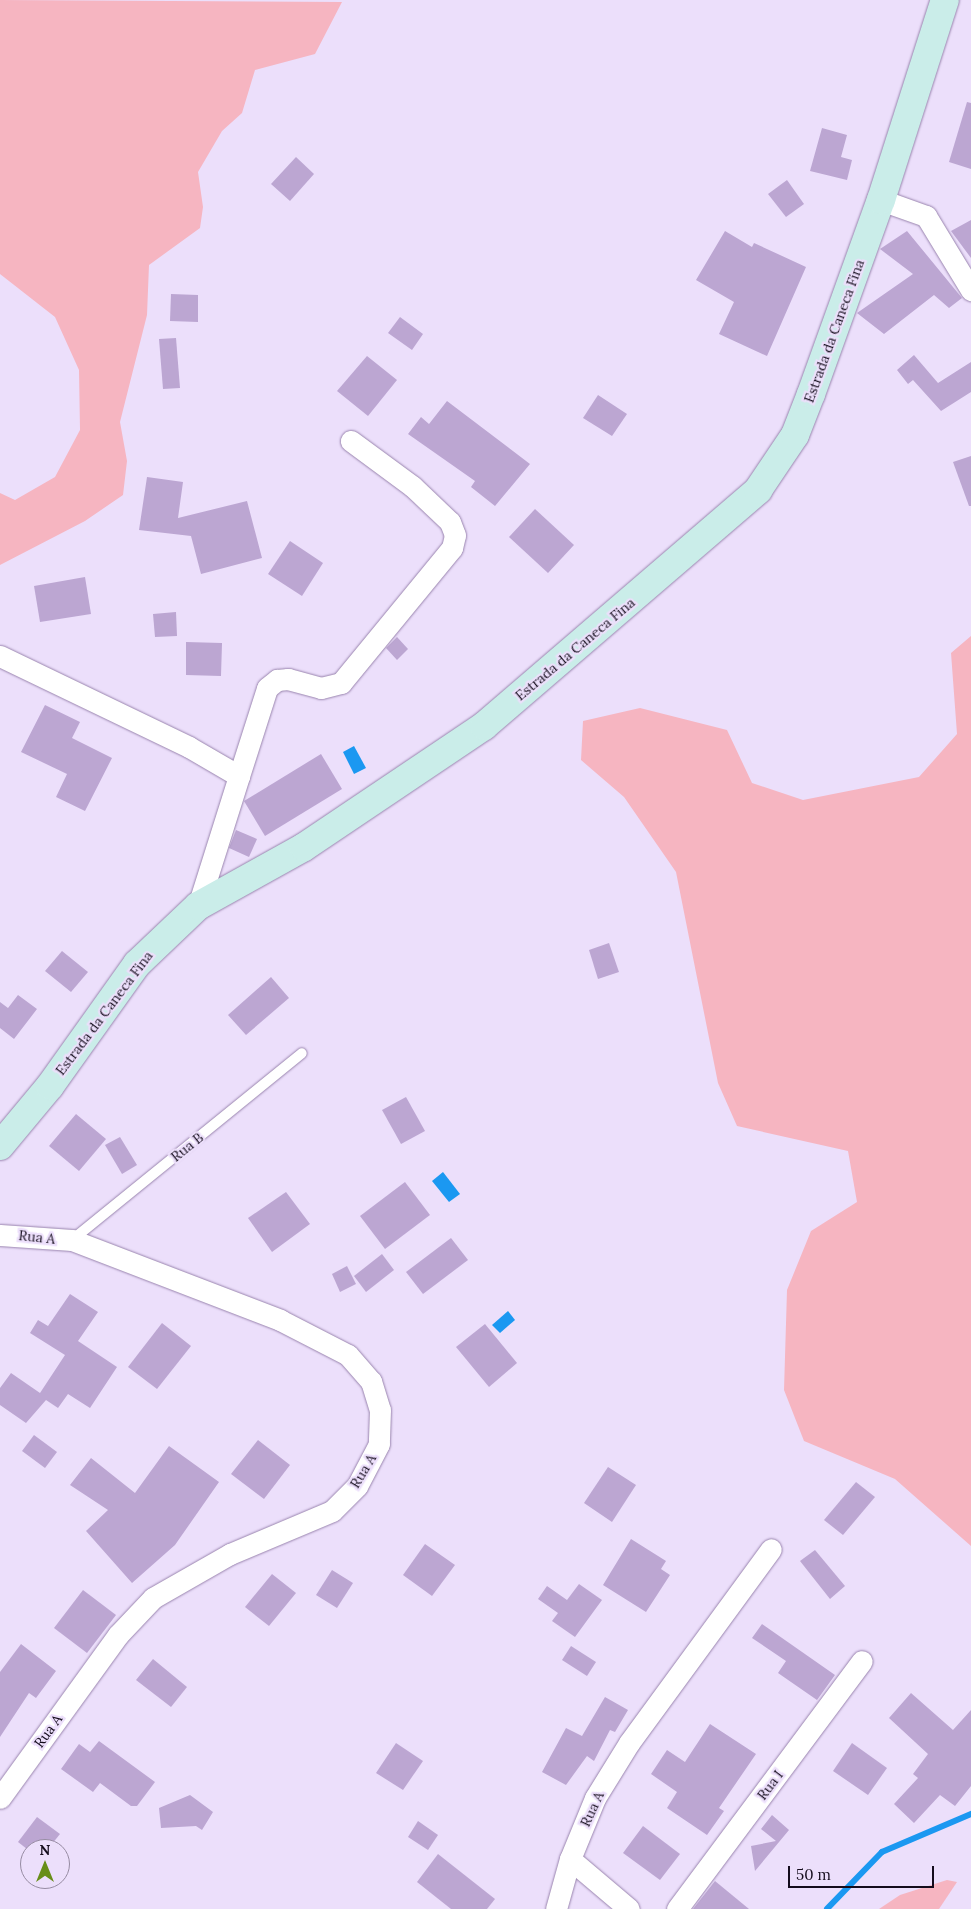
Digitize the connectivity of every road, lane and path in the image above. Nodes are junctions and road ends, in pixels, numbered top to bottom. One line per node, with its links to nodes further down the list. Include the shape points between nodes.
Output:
1 (945, 0): 2 (street, Estrada da Caneca Fina)
2 (881, 200): 3 (street, via 926,216); 7 (street, Estrada da Caneca Fina, via 794,435 758,490 484,726 304,847)
3 (971, 290)
4 (351, 441): 6 (street, via 412,486 450,522 455,535 452,548 341,683 321,688 288,679 277,680 267,688)
5 (0, 656): 6 (street, via 196,751)
6 (239, 776): 7 (street)
7 (198, 906): 9 (street, Estrada da Caneca Fina, via 137,964 50,1086)
8 (302, 1054): 11 (lane, Rua B)
9 (0, 1146)
10 (0, 1235): 11 (street, Rua A)
11 (72, 1240): 14 (street, Rua A, via 280,1320 348,1355 371,1381 380,1410 379,1444 357,1486 332,1511 230,1554 154,1598 118,1635)
12 (771, 1549): 15 (street, Rua A, via 629,1743 595,1798)
13 (862, 1661): 18 (street, Rua I)
14 (0, 1798)
15 (570, 1859): 16 (street, Rua A); 17 (street)
16 (556, 1909)
17 (629, 1909)
18 (678, 1909)

